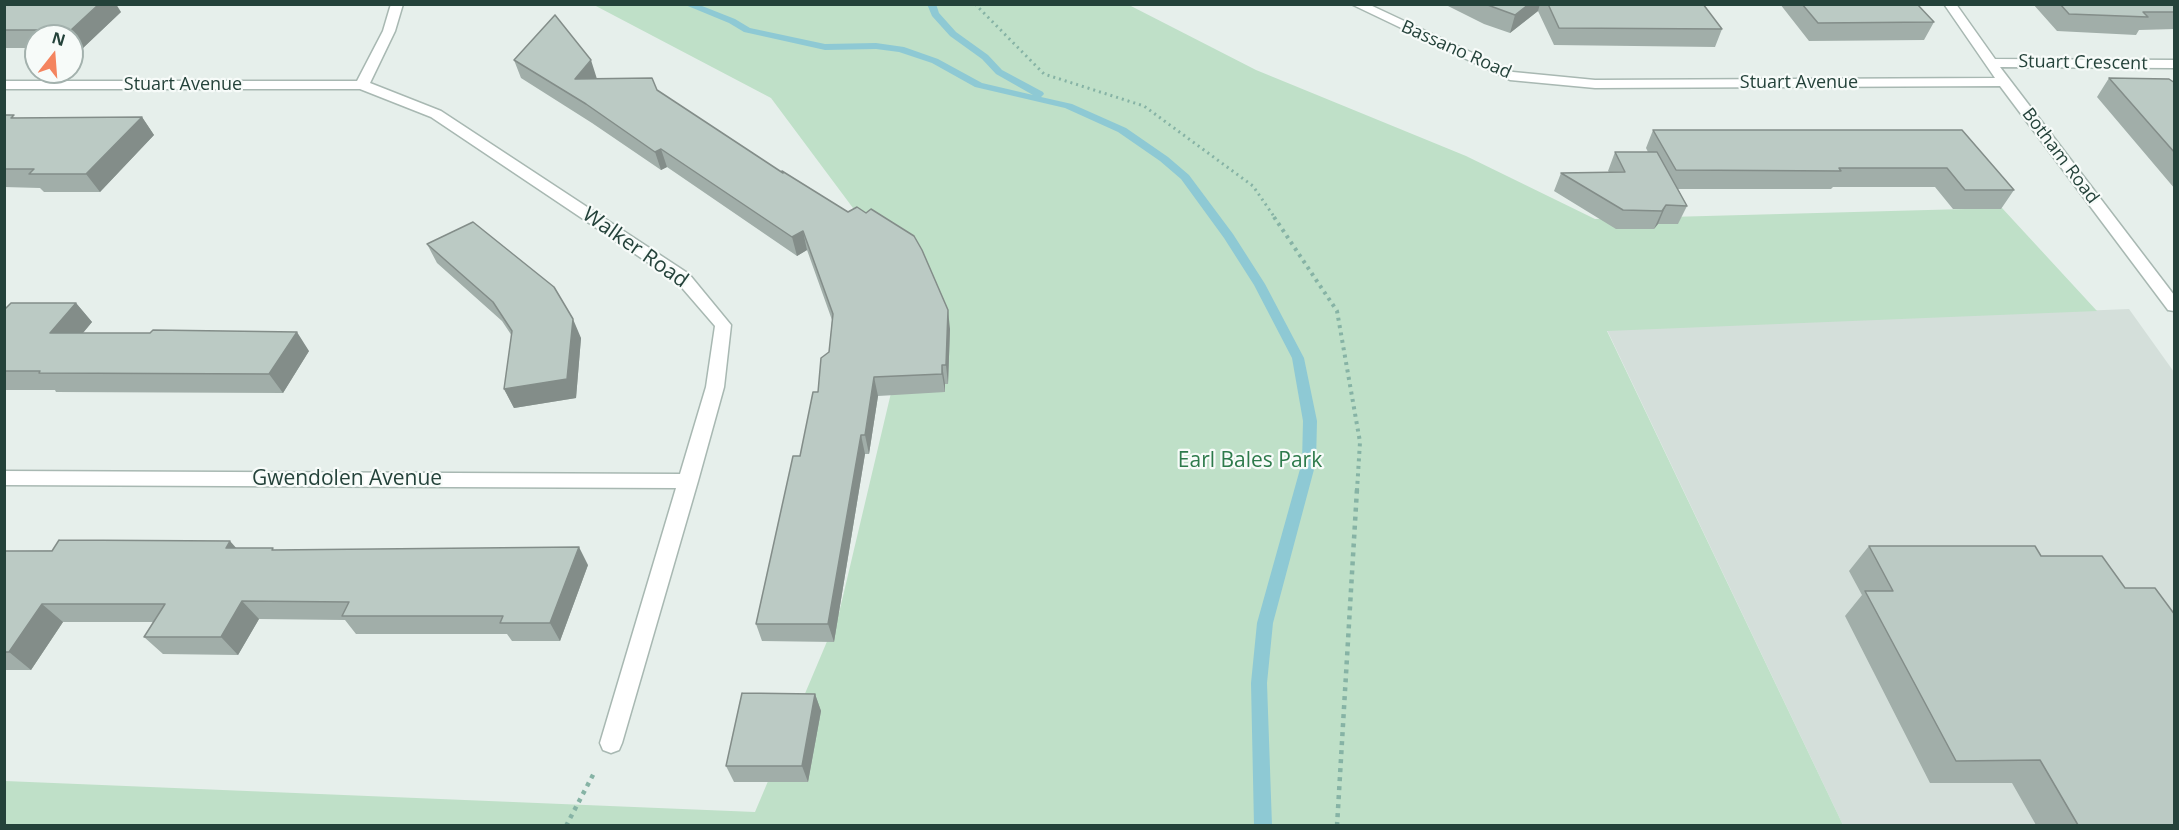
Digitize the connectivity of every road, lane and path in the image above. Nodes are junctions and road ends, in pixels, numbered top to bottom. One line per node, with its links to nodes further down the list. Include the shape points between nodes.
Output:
1 (397, 4): 10 (street, via 389,31)
2 (975, 4): 16 (path, via 1044,74 1144,106 1253,186 1337,311 1360,442)
3 (1357, 4): 8 (street, Bassano Road, via 1510,76)
4 (1950, 4): 5 (street, Botham Road)
5 (1992, 63): 6 (street, Stuart Crescent); 7 (street, Botham Road)
6 (2175, 64)
7 (2004, 82): 8 (street, Stuart Avenue); 11 (street, Botham Road)
8 (1595, 84)
9 (4, 85): 10 (street, Stuart Avenue)
10 (362, 85): 13 (street, Walker Road, via 436,114 664,265 683,278 723,325 715,387)
11 (2175, 306)
12 (4, 478): 13 (street, Gwendolen Avenue)
13 (689, 481): 14 (street, Walker Road)
14 (611, 743): 15 (path)
15 (566, 825)
16 (1337, 825)

